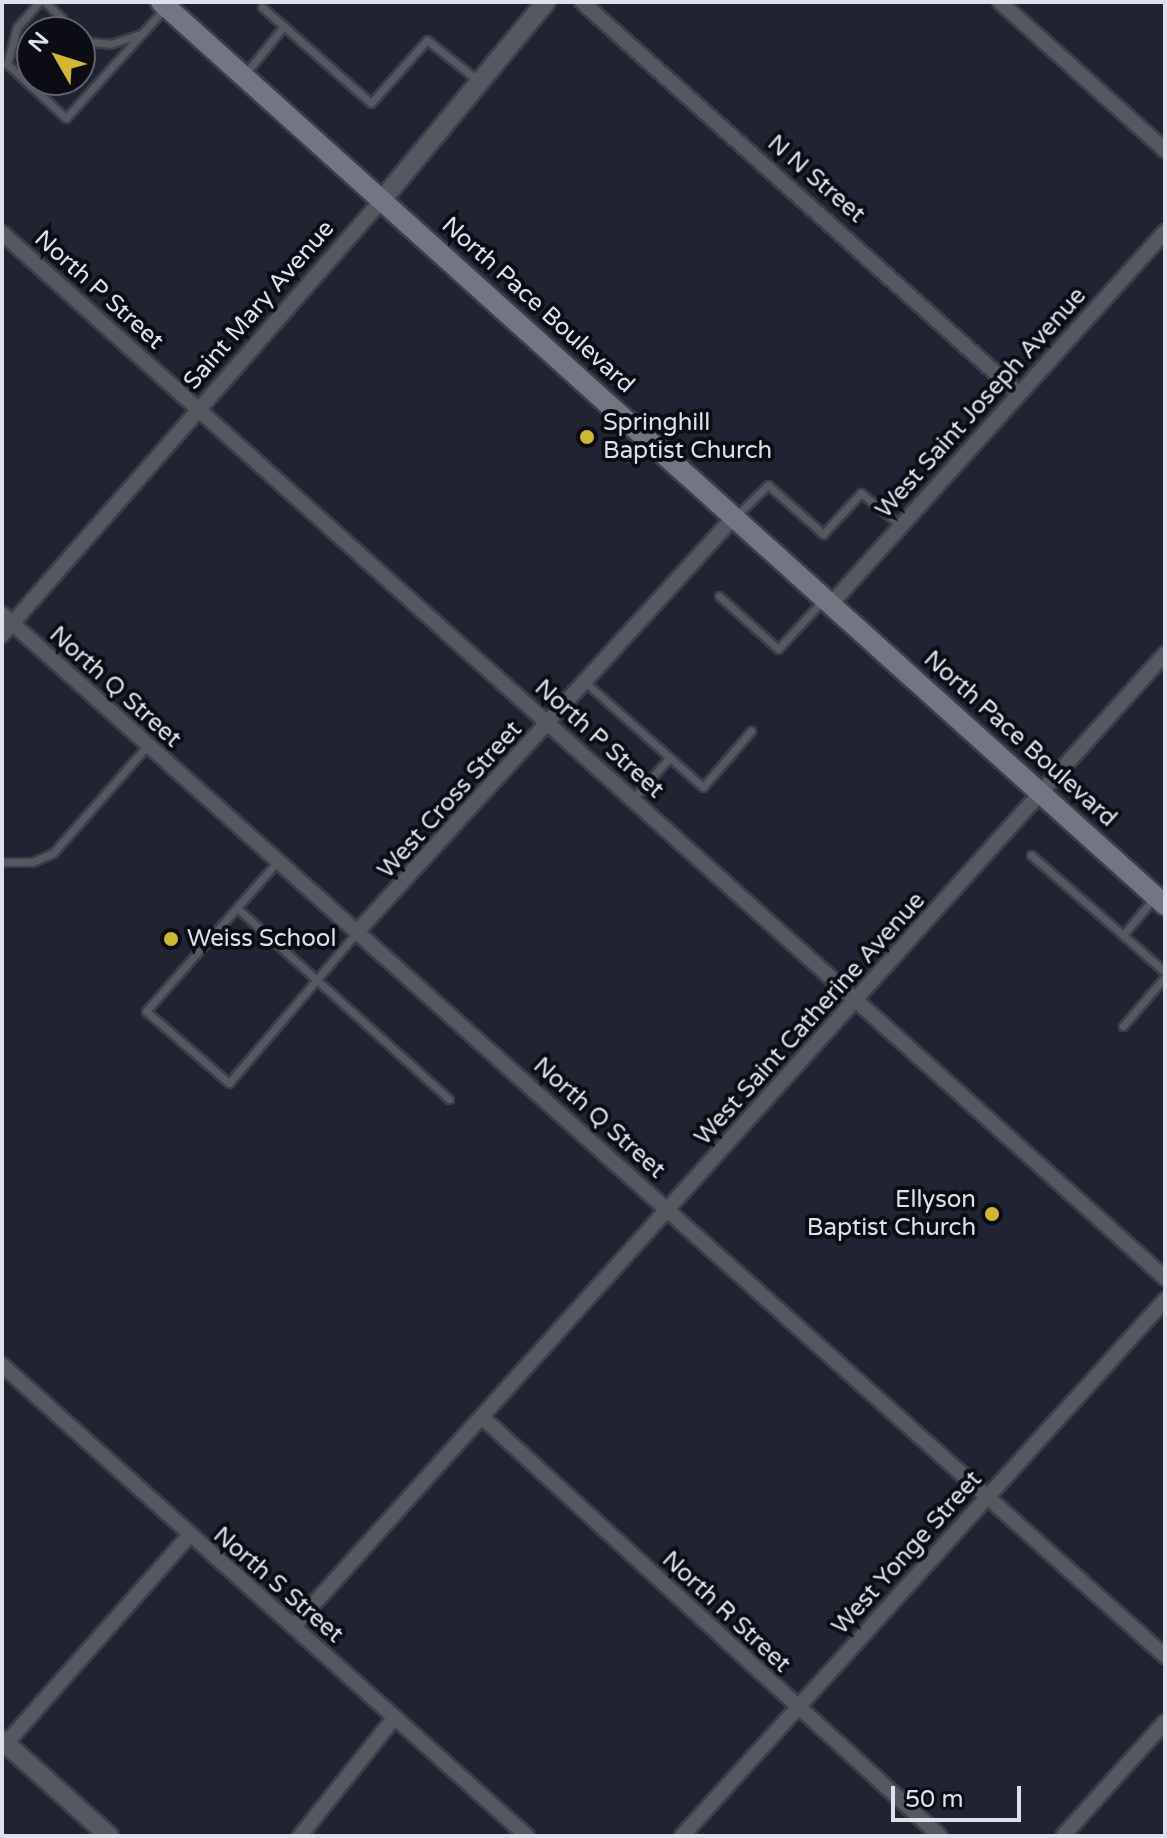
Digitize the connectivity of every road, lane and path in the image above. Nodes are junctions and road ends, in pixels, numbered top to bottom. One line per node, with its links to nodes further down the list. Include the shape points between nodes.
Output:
1 (42, 2): 7 (lane); 9 (lane, via 17,27 7,64 66,118)
2 (546, 2): 12 (street, Saint Mary Avenue)
3 (582, 2): 17 (street, N N Street)
4 (1000, 2): 13 (street)
5 (164, 4): 9 (lane); 11 (main road, North Pace Boulevard)
6 (262, 7): 8 (lane)
7 (60, 16)
8 (284, 26): 11 (lane); 12 (lane, via 371,103 427,40)
9 (141, 34): 10 (lane)
10 (96, 43)
11 (243, 76): 14 (main road, North Pace Boulevard)
12 (480, 82): 14 (street, Saint Mary Avenue)
13 (1165, 150)
14 (382, 200): 18 (street, Saint Mary Avenue); 19 (main road, North Pace Boulevard)
15 (1165, 232): 17 (street, West Saint Joseph Avenue)
16 (2, 233): 18 (street, North P Street)
17 (1018, 393): 20 (street, West Saint Joseph Avenue)
18 (199, 409): 23 (street, Saint Mary Avenue); 26 (street, North P Street)
19 (734, 517): 20 (lane, via 768,485 823,534 861,493); 22 (main road, North Pace Boulevard); 25 (street, West Cross Street)
20 (901, 526): 22 (street, West Saint Joseph Avenue)
21 (719, 596): 22 (lane, via 778,649)
22 (828, 601): 30 (main road, North Pace Boulevard)
23 (5, 624): 28 (street, North Q Street)
24 (1165, 654): 30 (street, West Saint Catherine Avenue)
25 (585, 682): 26 (street, West Cross Street); 29 (lane)
26 (548, 723): 31 (street, North P Street); 37 (street, West Cross Street)
27 (751, 731): 29 (lane, via 703,787)
28 (148, 745): 33 (lane, via 53,853 32,862); 34 (street, North Q Street)
29 (669, 758): 31 (lane)
30 (1042, 795): 35 (main road, North Pace Boulevard); 41 (street, West Saint Catherine Avenue)
31 (633, 799): 41 (street, North P Street)
32 (1031, 855): 38 (lane)
33 (2, 862)
34 (277, 862): 36 (lane); 37 (street, North Q Street)
35 (1160, 901): 38 (lane)
36 (238, 909): 40 (lane); 40 (lane, via 146,1011 229,1083)
37 (357, 932): 40 (lane); 44 (street, North Q Street)
38 (1123, 935): 39 (lane)
39 (1165, 974): 42 (lane)
40 (317, 980): 43 (lane)
41 (857, 1000): 44 (street, West Saint Catherine Avenue); 45 (street, North P Street)
42 (1123, 1026)
43 (449, 1099)
44 (669, 1211): 48 (street, West Saint Catherine Avenue); 49 (street, North Q Street)
45 (1165, 1278)
46 (1165, 1300): 49 (street, West Yonge Street)
47 (2, 1365): 50 (street, North S Street)
48 (483, 1418): 51 (street, West Saint Catherine Avenue); 53 (street, North R Street)
49 (987, 1498): 52 (street, North Q Street); 53 (street, West Yonge Street)
50 (189, 1536): 51 (street, North S Street); 56 (street)
51 (294, 1626): 54 (street, North S Street)
52 (1165, 1656)
53 (797, 1708): 60 (street, West Yonge Street); 61 (street, North R Street)
54 (395, 1717): 58 (street); 59 (street, North S Street)
55 (1165, 1722): 62 (street)
56 (3, 1744): 57 (street)
57 (109, 1836)
58 (300, 1836)
59 (527, 1836)
60 (682, 1836)
61 (940, 1836)
62 (1063, 1836)

